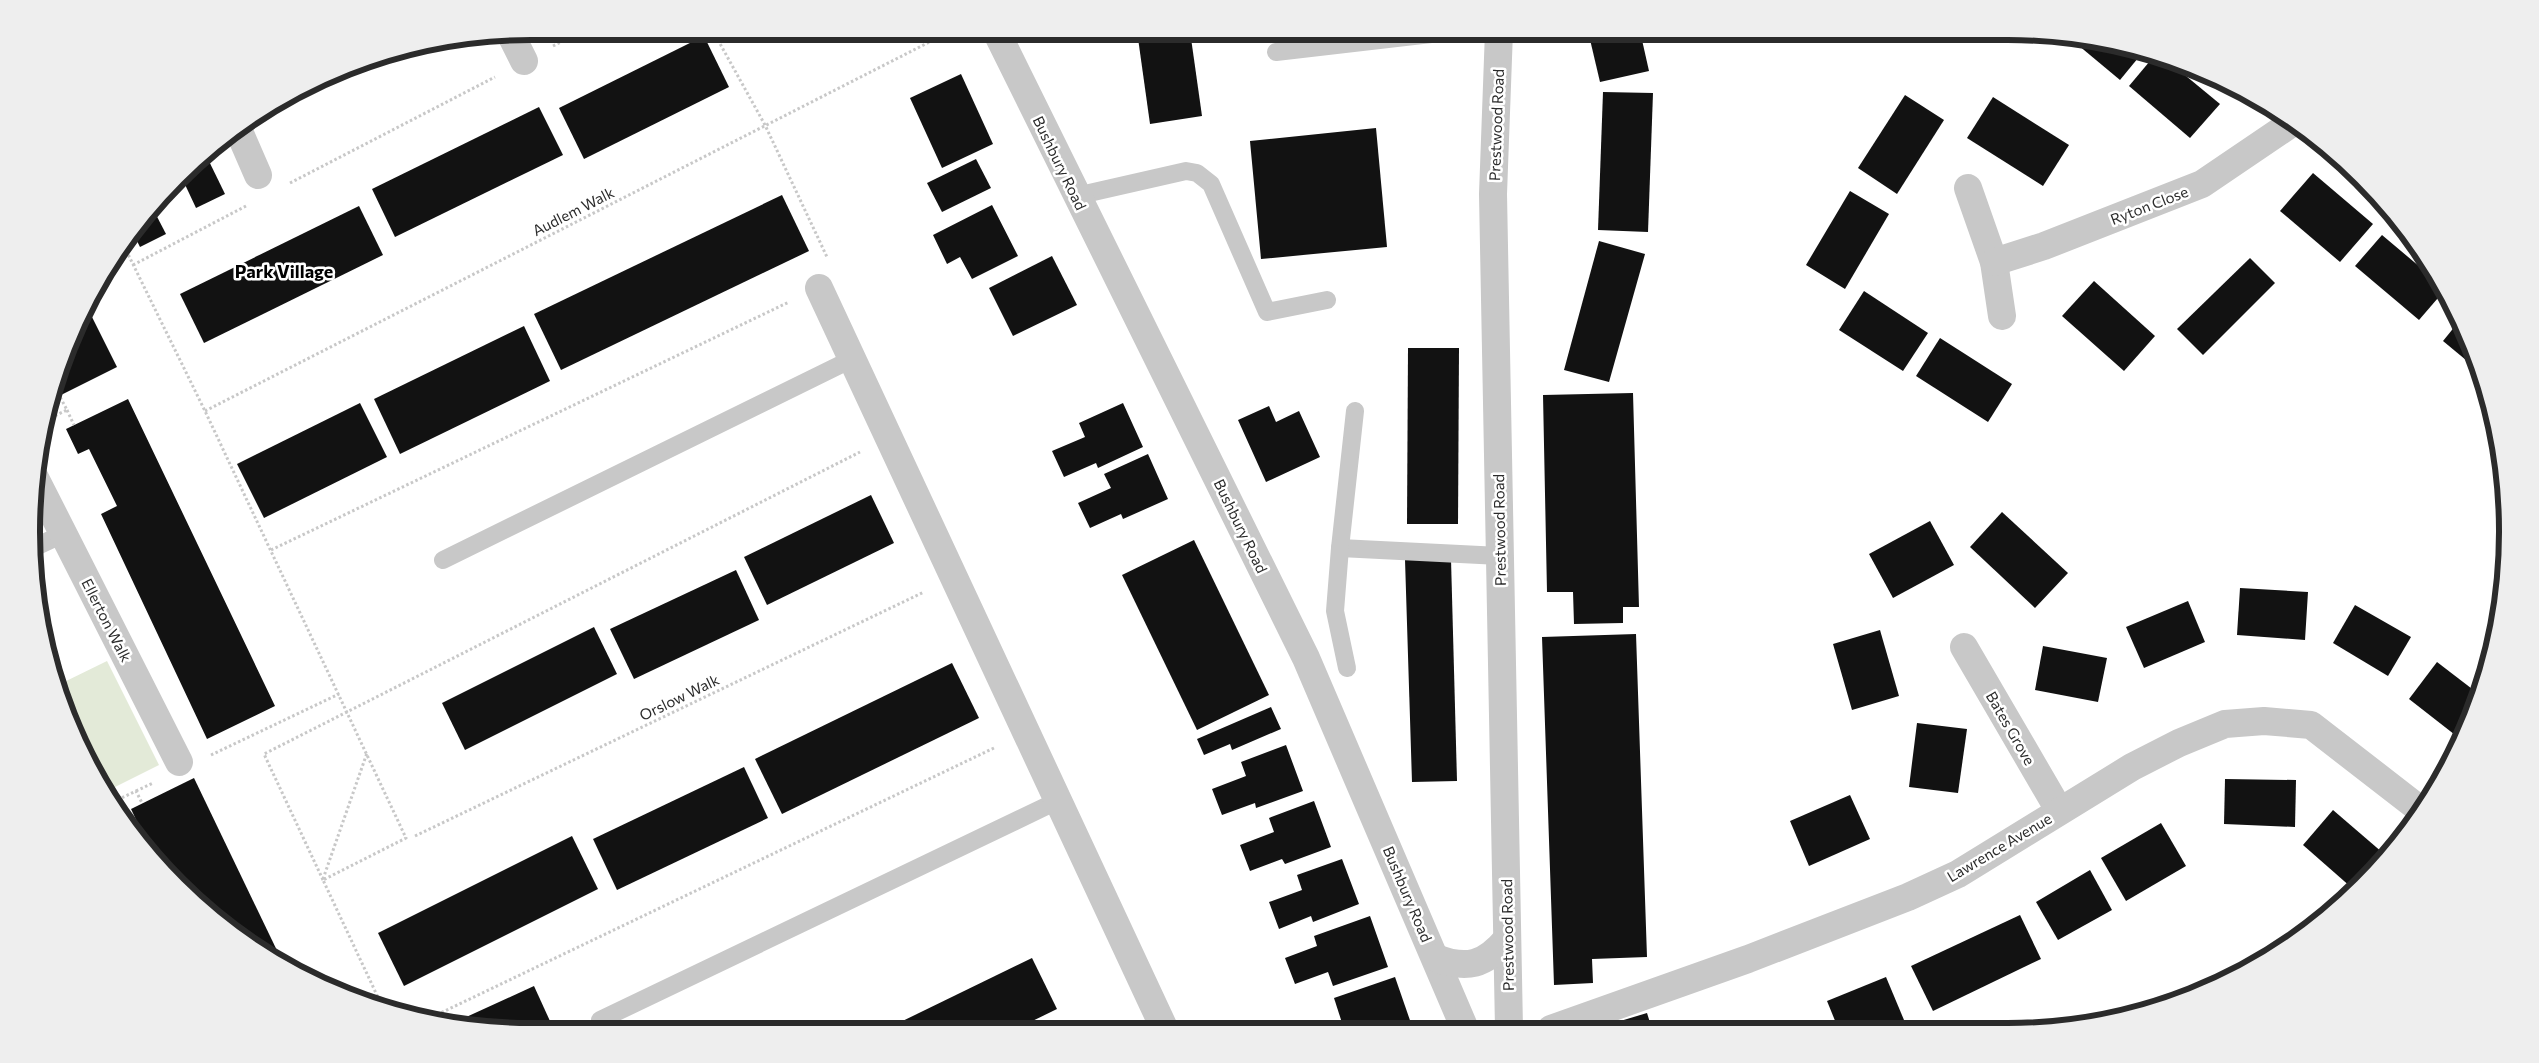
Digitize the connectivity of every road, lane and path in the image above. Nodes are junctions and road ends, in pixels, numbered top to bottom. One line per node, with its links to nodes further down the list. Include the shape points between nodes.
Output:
1 (565, 40): 9 (path)
2 (718, 40): 10 (path)
3 (933, 40): 10 (path, Audlem Walk)
4 (1000, 40): 15 (street, Bushbury Road)
5 (1379, 40): 8 (lane)
6 (1499, 40): 35 (street, Prestwood Road, via 1493,194)
7 (514, 41): 9 (street)
8 (1276, 52)
9 (524, 61): 13 (path)
10 (765, 126): 19 (path, via 836,277); 25 (path, Audlem Walk)
11 (2286, 127): 17 (street, Ryton Close, via 2202,184 2044,246)
12 (241, 135): 13 (street)
13 (265, 188): 18 (path)
14 (1968, 188): 17 (street)
15 (1076, 196): 20 (lane, via 1186,171 1196,173 1210,184 1267,312); 54 (street, Bushbury Road, via 1306,658)
16 (127, 252): 18 (path)
17 (1994, 262): 21 (street)
18 (133, 265): 25 (path)
19 (819, 288): 22 (street); 34 (path)
20 (1327, 300)
21 (2002, 316)
22 (852, 359): 29 (street); 36 (lane)
23 (59, 395): 24 (path)
24 (67, 410): 27 (path); 28 (path)
25 (205, 411): 34 (path)
26 (1355, 411): 33 (lane)
27 (54, 416)
28 (74, 425)
29 (888, 438): 37 (street); 41 (path)
30 (42, 491): 31 (street, Ellerton Walk)
31 (63, 534): 32 (lane); 44 (street, Ellerton Walk)
32 (40, 545)
33 (1340, 548): 35 (lane); 39 (lane, via 1335,612)
34 (271, 550): 40 (path)
35 (1500, 556): 53 (street, Prestwood Road)
36 (443, 560)
37 (953, 578): 42 (street); 51 (path, Orslow Walk)
38 (1964, 647): 50 (street, Bates Grove)
39 (1347, 668)
40 (339, 694): 41 (path); 44 (path)
41 (348, 713): 43 (path); 52 (path, via 264,754)
42 (1026, 734): 47 (street); 56 (path)
43 (367, 753): 52 (path); 52 (path, via 406,838)
44 (181, 767): 45 (path)
45 (136, 791): 46 (path); 48 (path)
46 (119, 799)
47 (1057, 801): 57 (lane); 58 (street)
48 (142, 804)
49 (2415, 806): 50 (street, Lawrence Avenue, via 2311,725 2264,721 2225,724 2179,743)
50 (2059, 810): 61 (street, Lawrence Avenue, via 1958,874 1908,897 1748,959)
51 (415, 836)
52 (323, 880): 55 (path)
53 (1506, 939): 54 (street, via 1484,959 1469,964 1455,965); 60 (street, Prestwood Road)
54 (1436, 958): 59 (street, Bushbury Road)
55 (378, 998)
56 (438, 1014)
57 (600, 1020)
58 (1162, 1023)
59 (1463, 1023)
60 (1509, 1023)
61 (1567, 1023)

